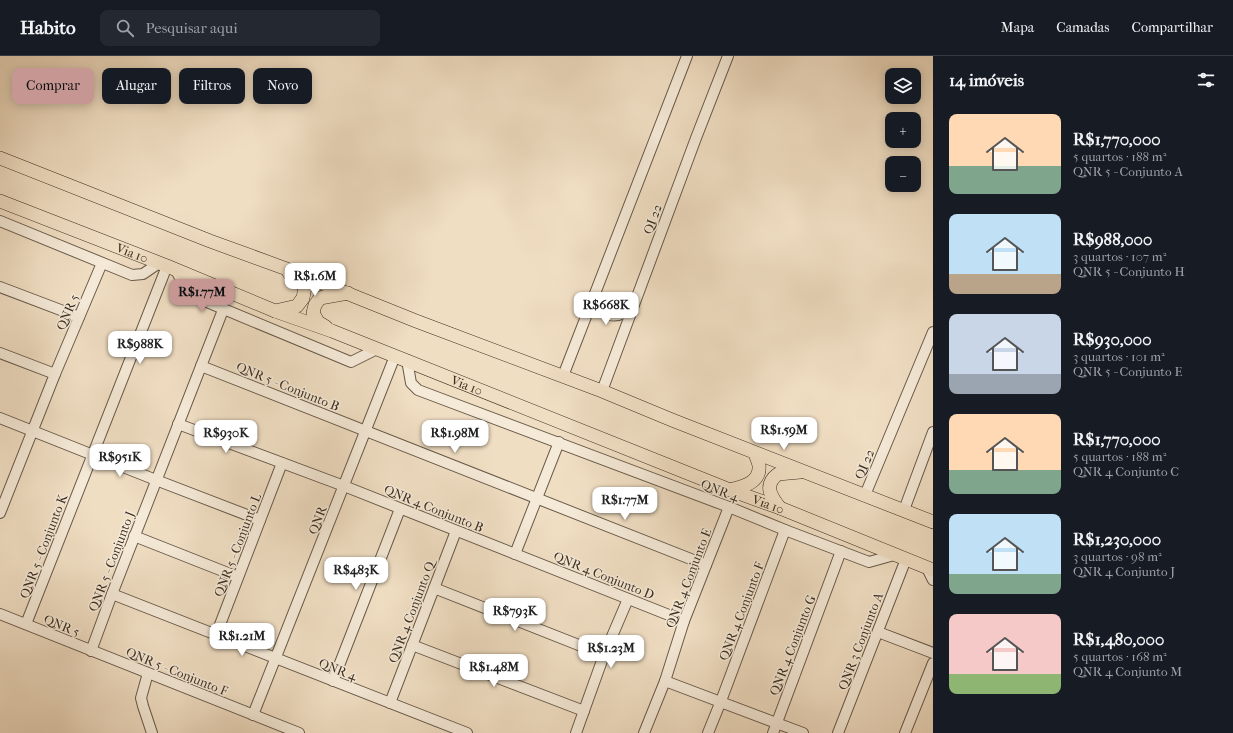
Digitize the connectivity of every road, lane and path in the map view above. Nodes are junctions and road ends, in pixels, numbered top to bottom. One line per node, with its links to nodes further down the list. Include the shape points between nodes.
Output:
1 (687, 56): 11 (street)
2 (728, 56): 12 (street, QI 22)
3 (0, 158): 8 (main road)
4 (0, 201): 7 (main road, Via 10)
5 (0, 221): 6 (street)
6 (102, 263): 7 (street, via 132,275); 15 (street, QNR 5)
7 (167, 266): 13 (street, via 190,295); 14 (main road, Via 10); 32 (street, QNR 5 - Conjunto K)
8 (284, 268): 10 (main road); 14 (main road, via 305,287 303,298 297,306)
9 (0, 287): 15 (street)
10 (348, 293): 16 (main road, via 320,298 315,305 313,313 318,322); 23 (main road)
11 (594, 296): 12 (street, via 598,307 611,316); 23 (street)
12 (633, 307): 24 (street, QI 22)
13 (223, 310): 18 (street, via 351,362); 21 (street, QNR 5 - Conjunto J)
14 (275, 311): 16 (main road, Via 10)
15 (78, 317): 22 (street, QNR 5)
16 (332, 331): 18 (main road, Via 10)
17 (933, 332): 39 (street, QI 22)
18 (377, 349): 20 (main road, Via 10)
19 (0, 353): 22 (street)
20 (401, 358): 28 (street, QNR); 30 (street, QNR 4, via 411,383 418,390); 38 (main road, Via 10)
21 (201, 366): 26 (street, QNR 5 - Conjunto J); 28 (street, QNR 5 - Conjunto B)
22 (56, 374): 27 (street, QNR 5)
23 (563, 376): 24 (main road)
24 (602, 392): 31 (main road)
25 (0, 418): 27 (street)
26 (178, 424): 33 (street); 35 (street, QNR 5 - Conjunto J)
27 (34, 430): 32 (street); 36 (street, QNR 5)
28 (365, 431): 37 (street, QNR); 40 (street, QNR 5 - Conjunto B)
29 (933, 432): 44 (street)
30 (559, 442): 40 (street); 41 (street, QNR 4)
31 (755, 453): 34 (main road); 38 (main road, via 759,465 757,476 750,483)
32 (92, 455): 35 (street); 63 (street, QNR 5 - Conjunto K)
33 (282, 463): 37 (street); 46 (street, QNR 5 - Conjunto L)
34 (805, 472): 39 (main road); 42 (main road, via 778,474 771,481 769,490)
35 (156, 480): 46 (street); 50 (street, QNR 5 - Conjunto J)
36 (5, 486): 45 (street, QNR 5)
37 (344, 486): 43 (street, QNR 4 Conjunto B); 70 (street, QNR)
38 (730, 490): 42 (main road, Via 10)
39 (865, 495): 44 (main road)
40 (536, 498): 52 (street); 54 (street, QNR 5 - Conjunto B)
41 (729, 507): 48 (street, QNR 4); 54 (street, QNR 4 Conjunto E)
42 (780, 508): 53 (main road, Via 10)
43 (400, 509): 49 (street, QNR 4 Conjunto B); 73 (street)
44 (904, 510): 47 (main road)
45 (0, 513)
46 (260, 520): 56 (street, QNR 5 - Conjunto L)
47 (933, 522)
48 (785, 530): 51 (street, QNR 4); 75 (street, QNR 4 Conjunto F)
49 (456, 531): 52 (street, QNR 4 Conjunto B); 58 (street, QNR 4 Conjunto Q)
50 (134, 536): 56 (street); 59 (street, QNR 5 - Conjunto J)
51 (841, 551): 53 (street, QNR 4, via 869,562); 79 (street, QNR 4 Conjunto G)
52 (515, 554): 60 (street, QNR 4 Conjunto D)
53 (900, 557): 55 (main road, Via 10); 64 (street, QNR 3 Conjunto A)
54 (706, 565): 62 (street, QNR 4 Conjunto E)
55 (930, 569): 57 (street)
56 (238, 577): 65 (street, QNR 5 - Conjunto L)
57 (933, 580)
58 (434, 588): 66 (street, QNR 4 Conjunto Q); 69 (street)
59 (112, 594): 65 (street); 67 (street, QNR 5 - Conjunto J)
60 (628, 598): 62 (street, QNR 4 Conjunto D); 69 (street)
61 (0, 614): 63 (street, QNR 5)
62 (684, 621): 74 (street, QNR 4 Conjunto E)
63 (26, 624): 67 (street, QNR 5)
64 (878, 632): 68 (street); 90 (street, QNR 3 Conjunto A)
65 (216, 636): 70 (street)
66 (412, 645): 76 (street, QNR 4 Conjunto Q); 77 (street)
67 (91, 651): 72 (street, QNR 5 - Conjunto F)
68 (933, 653)
69 (604, 655): 77 (street)
70 (276, 659): 73 (street, QNR 4); 78 (street, QNR)
71 (933, 663): 91 (street)
72 (148, 673): 78 (street, QNR 5 - Conjunto F); 82 (street, via 141,698)
73 (333, 681): 76 (street, QNR 4)
74 (665, 681): 75 (street); 86 (street)
75 (721, 702): 79 (street); 87 (street, QNR 4 Conjunto F)
76 (390, 703): 80 (street, QNR 4)
77 (584, 711): 85 (street)
78 (253, 715): 81 (street, QNR 5 - Conjunto F)
79 (777, 722): 88 (street); 89 (street)
80 (446, 729): 84 (street, QNR 4)
81 (285, 730): 83 (street, QNR 5 - Conjunto F)
82 (152, 733)
83 (299, 733)
84 (467, 733)
85 (576, 733)
86 (644, 733)
87 (708, 733)
88 (773, 733)
89 (803, 733)
90 (838, 733)
91 (905, 733)

